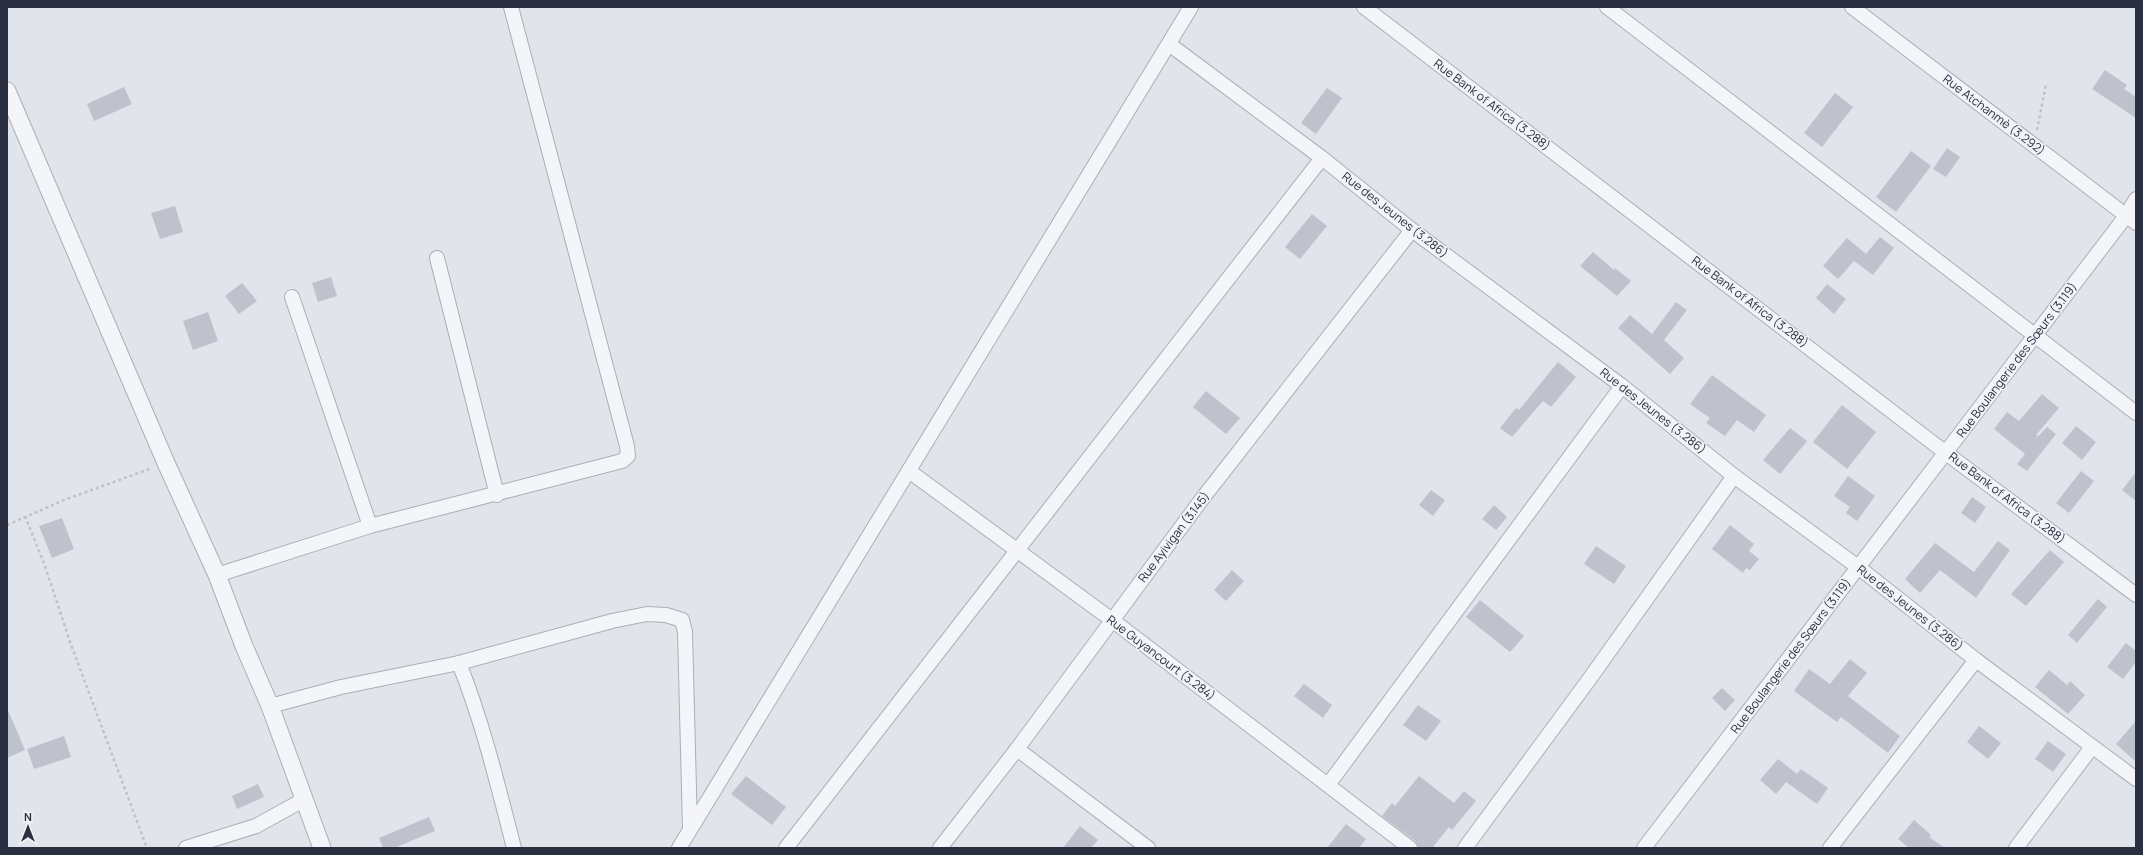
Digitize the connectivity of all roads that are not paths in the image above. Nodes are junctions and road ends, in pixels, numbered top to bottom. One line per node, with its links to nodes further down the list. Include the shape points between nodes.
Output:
1 (511, 7): 20 (street, via 628,456 622,461)
2 (1191, 7): 6 (street)
3 (1364, 7): 17 (street, Rue Bank of Africa (3.288))
4 (1607, 7): 14 (street)
5 (1852, 7): 10 (street, Rue Atchanmè (3.292))
6 (1169, 44): 8 (street, Rue des Jeunes (3.286)); 18 (street)
7 (7, 90): 24 (street)
8 (1322, 158): 11 (street, Rue des Jeunes (3.286)); 22 (street)
9 (2136, 199): 10 (street, Rue Boulangerie des Sœurs (3.119))
10 (2131, 220): 14 (street, Rue Boulangerie des Sœurs (3.119))
11 (1412, 230): 15 (street, Rue des Jeunes (3.286)); 26 (street, Rue Ayivigan (3.145), via 1202,499)
12 (437, 258): 20 (street)
13 (292, 297): 21 (street)
14 (2035, 336): 16 (street); 17 (street, Rue Boulangerie des Sœurs (3.119))
15 (1622, 386): 19 (street, Rue des Jeunes (3.286)); 33 (street)
16 (2136, 413)
17 (1946, 453): 23 (street, Rue Boulangerie des Sœurs (3.119)); 25 (street, Rue Bank of Africa (3.288))
18 (909, 471): 22 (street, Rue Guyancourt (3.284)); 35 (street)
19 (1734, 476): 23 (street, Rue des Jeunes (3.286)); 44 (street)
20 (497, 494): 21 (street)
21 (370, 526): 24 (street)
22 (1017, 550): 26 (street, Rue Guyancourt (3.284)); 40 (street)
23 (1858, 567): 27 (street, Rue des Jeunes (3.286)); 45 (street, Rue Boulangerie des Sœurs (3.119))
24 (216, 575): 29 (street)
25 (2136, 595)
26 (1112, 620): 31 (street, Rue Ayivigan (3.145)); 33 (street, Rue Guyancourt (3.284))
27 (1976, 660): 30 (street, Rue des Jeunes (3.286)); 46 (street)
28 (459, 663): 29 (street, via 341,687); 35 (street, via 612,621 647,614 666,615 682,620 685,632); 38 (street, via 488,748)
29 (270, 706): 34 (street)
30 (2092, 746): 32 (street, Rue des Jeunes (3.286)); 47 (street)
31 (1017, 749): 41 (street, Rue Ayivigan (3.145)); 42 (street)
32 (2136, 779)
33 (1328, 785): 43 (street, Rue Guyancourt (3.284))
34 (305, 799): 36 (street, via 256,826); 37 (street)
35 (690, 830): 39 (street)
36 (186, 848)
37 (322, 848)
38 (514, 848)
39 (680, 848)
40 (786, 848)
41 (940, 848)
42 (1148, 848)
43 (1410, 848)
44 (1466, 848)
45 (1644, 848)
46 (1830, 848)
47 (2016, 848)

